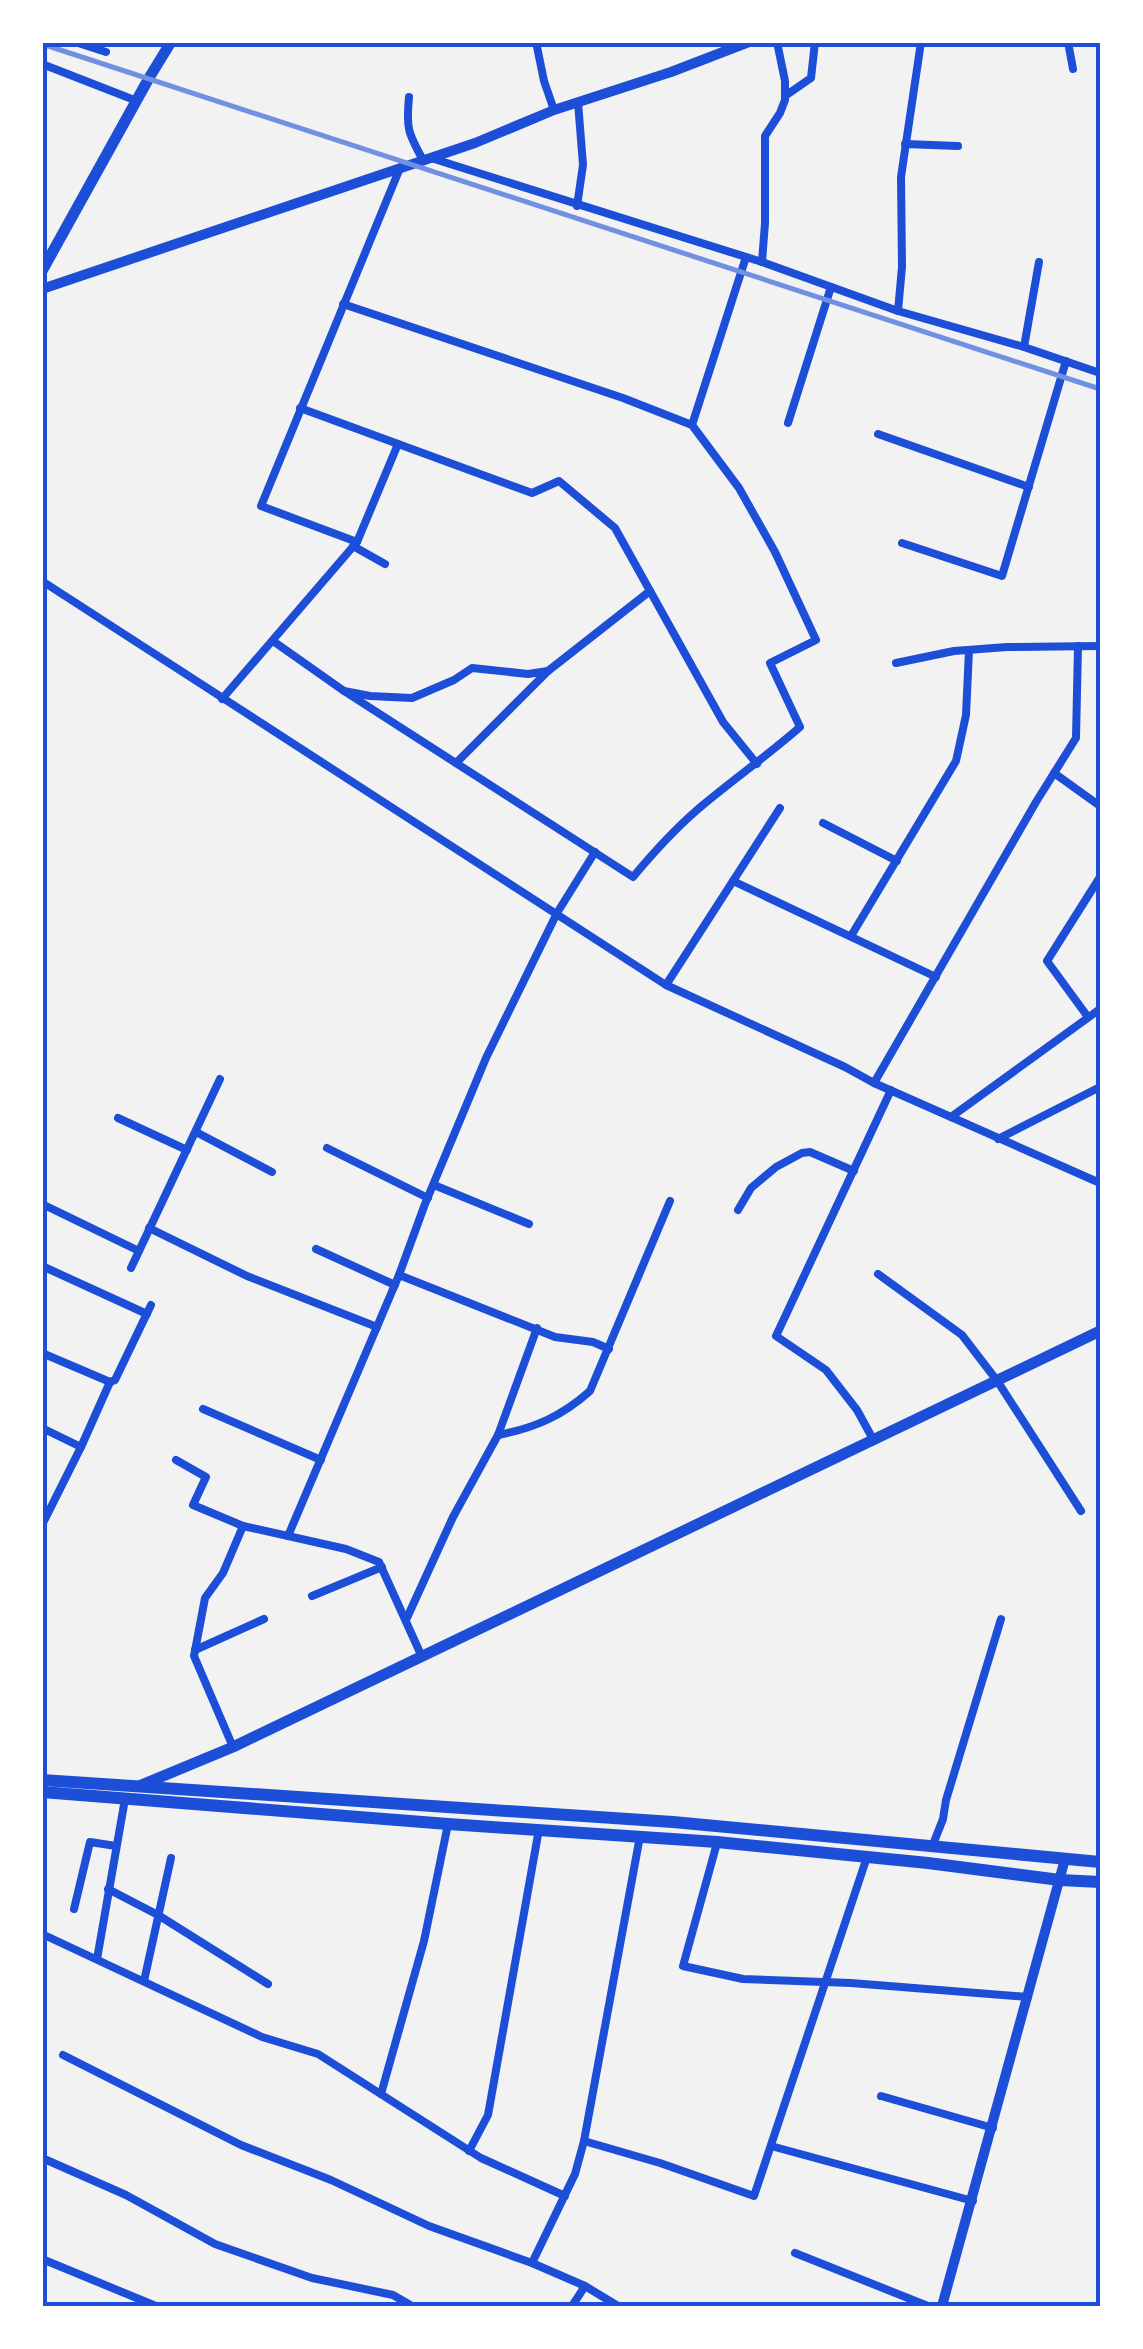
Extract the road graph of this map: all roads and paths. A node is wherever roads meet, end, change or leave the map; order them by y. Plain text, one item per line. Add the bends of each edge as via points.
1 (75, 42) edge
2 (171, 42) edge
3 (536, 42) edge
4 (749, 42) edge
5 (777, 42) edge
6 (814, 42) edge
7 (921, 42) edge
8 (1068, 42) edge
9 (106, 52) dead end
10 (42, 64) edge
11 (1073, 69) dead end
12 (784, 96) junction
13 (409, 97) dead end
14 (136, 100) junction
15 (578, 102) junction
16 (554, 110) junction
17 (905, 144) junction
18 (958, 146) dead end
19 (427, 159) junction
20 (400, 168) junction
21 (577, 206) junction
22 (746, 257) junction
23 (762, 262) junction
24 (1038, 262) dead end
25 (42, 270) edge
26 (831, 286) junction
27 (42, 290) edge
28 (343, 304) junction
29 (898, 310) junction
30 (1024, 347) junction
31 (1066, 361) junction
32 (1100, 373) edge
33 (300, 408) junction
34 (788, 423) dead end
35 (692, 424) junction
36 (878, 434) dead end
37 (398, 444) junction
38 (1028, 487) junction
39 (902, 543) dead end
40 (355, 544) junction
41 (384, 564) dead end
42 (42, 581) edge
43 (650, 591) junction
44 (273, 641) junction
45 (1078, 646) junction
46 (1100, 646) edge
47 (969, 650) junction
48 (896, 663) dead end
49 (548, 671) junction
50 (344, 691) junction
51 (222, 699) junction
52 (456, 762) junction
53 (757, 764) junction
54 (1054, 774) junction
55 (1100, 806) edge
56 (780, 808) dead end
57 (824, 823) dead end
58 (594, 852) junction
59 (897, 860) junction
60 (1100, 877) edge
61 (732, 881) junction
62 (557, 913) junction
63 (852, 936) junction
64 (936, 977) junction
65 (666, 985) junction
66 (1100, 1009) edge
67 (1088, 1017) junction
68 (220, 1079) dead end
69 (874, 1083) junction
70 (1100, 1087) edge
71 (891, 1090) junction
72 (951, 1117) junction
73 (118, 1118) dead end
74 (196, 1132) junction
75 (998, 1139) junction
76 (328, 1148) dead end
77 (187, 1150) junction
78 (854, 1171) junction
79 (272, 1172) dead end
80 (1100, 1183) edge
81 (434, 1186) junction
82 (428, 1198) junction
83 (670, 1201) dead end
84 (42, 1204) edge
85 (738, 1210) dead end
86 (529, 1224) dead end
87 (149, 1228) junction
88 (316, 1249) dead end
89 (139, 1251) junction
90 (42, 1266) edge
91 (132, 1268) dead end
92 (878, 1274) dead end
93 (400, 1275) junction
94 (395, 1285) junction
95 (377, 1327) junction
96 (537, 1328) junction
97 (1100, 1332) edge
98 (609, 1348) junction
99 (42, 1353) edge
100 (110, 1382) junction
101 (998, 1382) junction
102 (203, 1409) dead end
103 (42, 1428) edge
104 (498, 1435) junction
105 (874, 1441) junction
106 (81, 1448) junction
107 (176, 1460) dead end
108 (321, 1460) junction
109 (1080, 1511) dead end
110 (44, 1521) edge
111 (242, 1526) junction
112 (288, 1536) junction
113 (382, 1567) junction
114 (312, 1596) dead end
115 (264, 1619) dead end
116 (1001, 1619) dead end
117 (406, 1621) junction
118 (195, 1650) junction
119 (422, 1658) junction
120 (232, 1747) junction
121 (42, 1780) edge
122 (138, 1786) junction
123 (42, 1792) edge
124 (118, 1798) junction
125 (348, 1808) junction
126 (448, 1824) junction
127 (539, 1829) junction
128 (640, 1836) junction
129 (718, 1842) junction
130 (116, 1846) junction
131 (932, 1846) junction
132 (171, 1858) dead end
133 (867, 1858) junction
134 (1065, 1859) junction
135 (1100, 1862) edge
136 (1060, 1880) junction
137 (1100, 1882) edge
138 (108, 1890) junction
139 (74, 1908) dead end
140 (158, 1915) junction
141 (42, 1934) edge
142 (97, 1959) junction
143 (144, 1981) junction
144 (825, 1982) junction
145 (268, 1984) dead end
146 (1028, 1996) junction
147 (63, 2055) dead end
148 (381, 2094) junction
149 (881, 2096) dead end
150 (993, 2128) junction
151 (584, 2142) junction
152 (771, 2146) junction
153 (470, 2151) junction
154 (42, 2158) edge
155 (565, 2196) junction
156 (973, 2201) junction
157 (796, 2253) dead end
158 (42, 2259) edge
159 (532, 2262) junction
160 (584, 2286) junction
161 (156, 2306) edge
162 (412, 2306) edge
163 (572, 2306) edge
164 (618, 2306) edge
165 (928, 2306) edge
166 (942, 2306) edge

1 - 9 street
2 - 14 main road
3 - 16 street
4 - 15 street
5 - 12 street
6 - 12 street via 811,78
7 - 17 street
8 - 11 street
10 - 14 street
12 - 23 street via 763,150
13 - 19 street via 408,135
14 - 25 main road
15 - 16 street
15 - 21 street via 583,165
16 - 19 street
17 - 18 street
17 - 29 street
19 - 20 street
19 - 21 street
20 - 27 street
20 - 28 street
21 - 22 street
22 - 23 street
22 - 35 street
23 - 26 street
24 - 30 street
26 - 29 street
26 - 34 street
28 - 33 street
28 - 35 street
29 - 30 street
30 - 31 street
31 - 32 street
31 - 38 street
33 - 37 street
33 - 40 street via 261,506
35 - 53 street via 739,488 816,640 770,663 800,727
36 - 38 street
37 - 40 street
37 - 43 street via 532,493 559,481 615,528
38 - 39 street via 1002,576
40 - 41 street
40 - 44 street
42 - 51 street
43 - 49 street
43 - 53 street via 723,722
44 - 50 street
44 - 51 street
45 - 46 street
45 - 47 street
45 - 54 street via 1076,738
47 - 48 street
47 - 59 street via 962,745
49 - 50 street via 472,668 412,698
49 - 52 street
50 - 52 street
51 - 62 street
52 - 58 street
53 - 58 street via 696,810 632,876
54 - 55 street
54 - 64 street
56 - 61 street
57 - 59 street
58 - 62 street
59 - 63 street
60 - 67 street via 1047,961
61 - 63 street
61 - 65 street
62 - 65 street
62 - 81 street via 486,1058
63 - 64 street
64 - 69 street
65 - 69 street
66 - 67 street
67 - 72 street
68 - 74 street
69 - 71 street
70 - 75 street
71 - 72 street
71 - 78 street
72 - 75 street
73 - 77 street
74 - 77 street
74 - 79 street
75 - 80 street
76 - 82 street
77 - 87 street
78 - 85 street via 802,1154 751,1188
78 - 105 street via 776,1336 826,1370
81 - 82 street
81 - 86 street
82 - 93 street
83 - 98 street
84 - 89 street
87 - 89 street
87 - 95 street
88 - 94 street
89 - 91 street
90 - 100 street via 149,1309
92 - 101 street via 962,1334
93 - 94 street
93 - 96 street
94 - 95 street
95 - 108 street
96 - 98 street
96 - 104 street
97 - 101 main road
98 - 104 street via 590,1390 574,1405 530,1428
99 - 100 street
100 - 106 street
101 - 105 main road
101 - 109 street
102 - 108 street
103 - 106 street
104 - 117 street
105 - 119 main road
106 - 110 street
107 - 111 street via 206,1477 193,1505
108 - 112 street
111 - 112 street
111 - 118 street via 205,1598
112 - 113 street
113 - 114 street
113 - 117 street
115 - 118 street
116 - 131 street
117 - 119 street
118 - 120 street
119 - 120 main road
120 - 122 main road
121 - 122 main road
122 - 124 main road
122 - 125 main road
123 - 124 main road
124 - 125 main road
124 - 130 street
125 - 126 main road
125 - 131 main road via 673,1822
126 - 127 main road
126 - 148 street
127 - 128 main road
127 - 153 street via 488,2114
128 - 129 main road
128 - 151 street
129 - 133 main road
129 - 144 street via 683,1966 743,1979
130 - 138 street
130 - 139 street via 90,1842
131 - 134 main road
132 - 140 street
133 - 136 main road
133 - 144 street
134 - 135 main road
134 - 136 street
136 - 137 main road
136 - 146 street
138 - 140 street
138 - 142 street
140 - 143 street
140 - 145 street
141 - 142 street
142 - 143 street
143 - 148 street via 262,2036 318,2054
144 - 146 street
144 - 152 street
146 - 150 street
147 - 159 street via 241,2146
148 - 153 street
149 - 150 street
150 - 156 street
151 - 152 street via 754,2196
151 - 155 street
152 - 156 street
153 - 155 street
154 - 162 street via 215,2244
155 - 159 street
156 - 166 street
157 - 165 street
158 - 161 street
159 - 160 street
160 - 163 street
160 - 164 street

